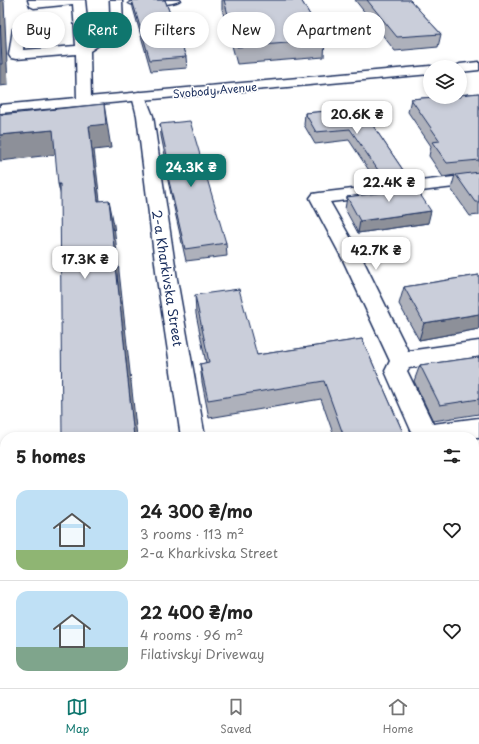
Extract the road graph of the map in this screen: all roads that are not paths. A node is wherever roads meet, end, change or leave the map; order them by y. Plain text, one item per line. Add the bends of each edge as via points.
1 (34, 0) edge
2 (79, 0) edge
3 (174, 0) edge
4 (117, 2) edge
5 (17, 48) edge
6 (83, 49) junction
7 (479, 66) edge
8 (467, 67) edge
9 (423, 71) edge
10 (139, 96) junction
11 (84, 101) junction
12 (0, 109) edge
13 (479, 179) edge
14 (479, 349) edge
15 (401, 362) junction
16 (479, 428) edge
17 (192, 432) edge
18 (424, 432) edge
19 (452, 432) edge

1 - 2 street via 34,4
2 - 6 street
3 - 4 street
4 - 6 street via 117,29
5 - 6 street via 16,55
6 - 11 street
7 - 8 street
9 - 10 street, Svobody Avenue
10 - 11 street, Svobody Avenue
10 - 17 street, 2-a Kharkivska Street via 145,116 167,280
11 - 12 street, Svobody Avenue
13 - 15 street via 319,198 353,260
14 - 15 street
15 - 18 street via 396,371
16 - 19 street

